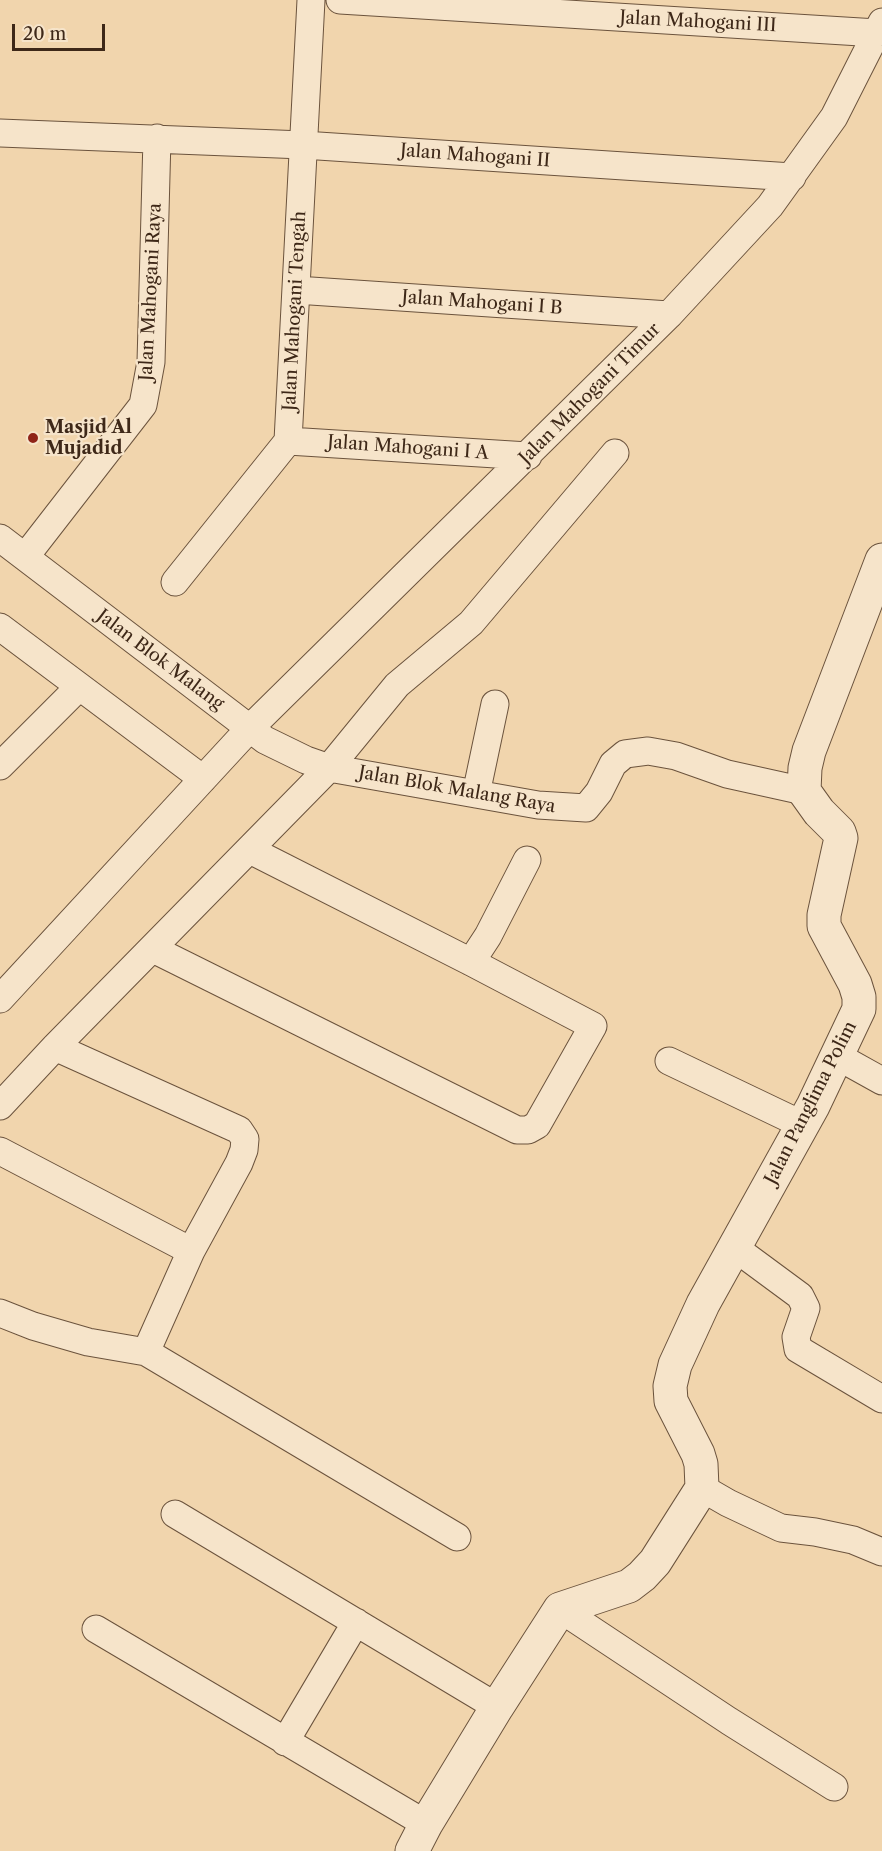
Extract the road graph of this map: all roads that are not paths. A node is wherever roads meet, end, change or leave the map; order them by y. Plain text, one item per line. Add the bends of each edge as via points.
1 (310, 0) edge
2 (340, 0) edge
3 (879, 27) edge
4 (2, 134) edge
5 (157, 138) junction
6 (303, 145) junction
7 (792, 177) junction
8 (296, 290) junction
9 (669, 315) junction
10 (288, 441) junction
11 (615, 453) dead end
12 (528, 456) junction
13 (0, 538) edge
14 (25, 557) junction
15 (882, 560) edge
16 (175, 582) dead end
17 (0, 627) edge
18 (79, 687) junction
19 (495, 704) dead end
20 (257, 734) junction
21 (317, 764) junction
22 (0, 766) edge
23 (203, 779) junction
24 (804, 791) junction
25 (476, 794) junction
26 (250, 850) junction
27 (527, 860) dead end
28 (153, 949) junction
29 (471, 962) junction
30 (0, 999) edge
31 (54, 1047) junction
32 (837, 1056) junction
33 (669, 1061) dead end
34 (882, 1081) edge
35 (0, 1106) edge
36 (803, 1125) junction
37 (0, 1150) edge
38 (735, 1248) junction
39 (191, 1251) junction
40 (0, 1313) edge
41 (146, 1352) junction
42 (882, 1399) edge
43 (702, 1488) junction
44 (175, 1514) dead end
45 (457, 1537) dead end
46 (881, 1550) edge
47 (574, 1604) junction
48 (356, 1622) junction
49 (96, 1629) dead end
50 (497, 1707) junction
51 (285, 1742) junction
52 (834, 1787) dead end
53 (419, 1838) edge

1 - 6 street, Jalan Mahogani Tengah
2 - 3 street, Jalan Mahogani III
3 - 7 street, Jalan Mahogani Timur via 834,117
4 - 5 street
5 - 6 street, Jalan Mahogani II
5 - 14 street, Jalan Mahogani Raya via 151,362 143,405
6 - 7 street, Jalan Mahogani II
6 - 8 street, Jalan Mahogani Tengah
7 - 9 street, Jalan Mahogani Timur
8 - 9 street, Jalan Mahogani I B
8 - 10 street, Jalan Mahogani Tengah
9 - 12 street, Jalan Mahogani Timur
10 - 12 street, Jalan Mahogani I A
10 - 16 street
11 - 21 street via 471,622 397,685
12 - 20 street, Jalan Mahogani Timur
13 - 14 street, Jalan Blok Malang
14 - 20 street, Jalan Blok Malang
15 - 24 street via 809,751
17 - 18 street
18 - 22 street
18 - 23 street
19 - 25 street
20 - 21 street, Jalan Blok Malang
20 - 23 street, Jalan Mahogani Timur
21 - 25 street, Jalan Blok Malang Raya
21 - 26 street
23 - 30 street, Jalan Mahogani Timur
24 - 25 street, Jalan Blok Malang Raya via 648,751 625,754 613,764 586,808 538,805
24 - 32 street, Jalan Panglima Polim via 841,838 824,926 855,984 859,1009
26 - 28 street
26 - 29 street
27 - 29 street
28 - 29 street via 517,1130 528,1130 537,1125 593,1026
28 - 31 street
31 - 35 street
31 - 39 street via 239,1130 244,1149
32 - 34 street
32 - 36 street, Jalan Panglima Polim
33 - 36 street
36 - 38 street, Jalan Panglima Polim
37 - 39 street
38 - 42 street via 800,1296 806,1308 796,1337 798,1349
38 - 43 street, Jalan Panglima Polim via 703,1304 675,1365 670,1386 671,1401 701,1464
39 - 41 street
40 - 41 street via 77,1338
41 - 45 street
43 - 46 street via 781,1528 853,1540
43 - 47 street via 656,1562 642,1576 629,1586
44 - 48 street
47 - 50 street
47 - 52 street via 729,1721
48 - 50 street
48 - 51 street
49 - 51 street
50 - 53 street
51 - 53 street

